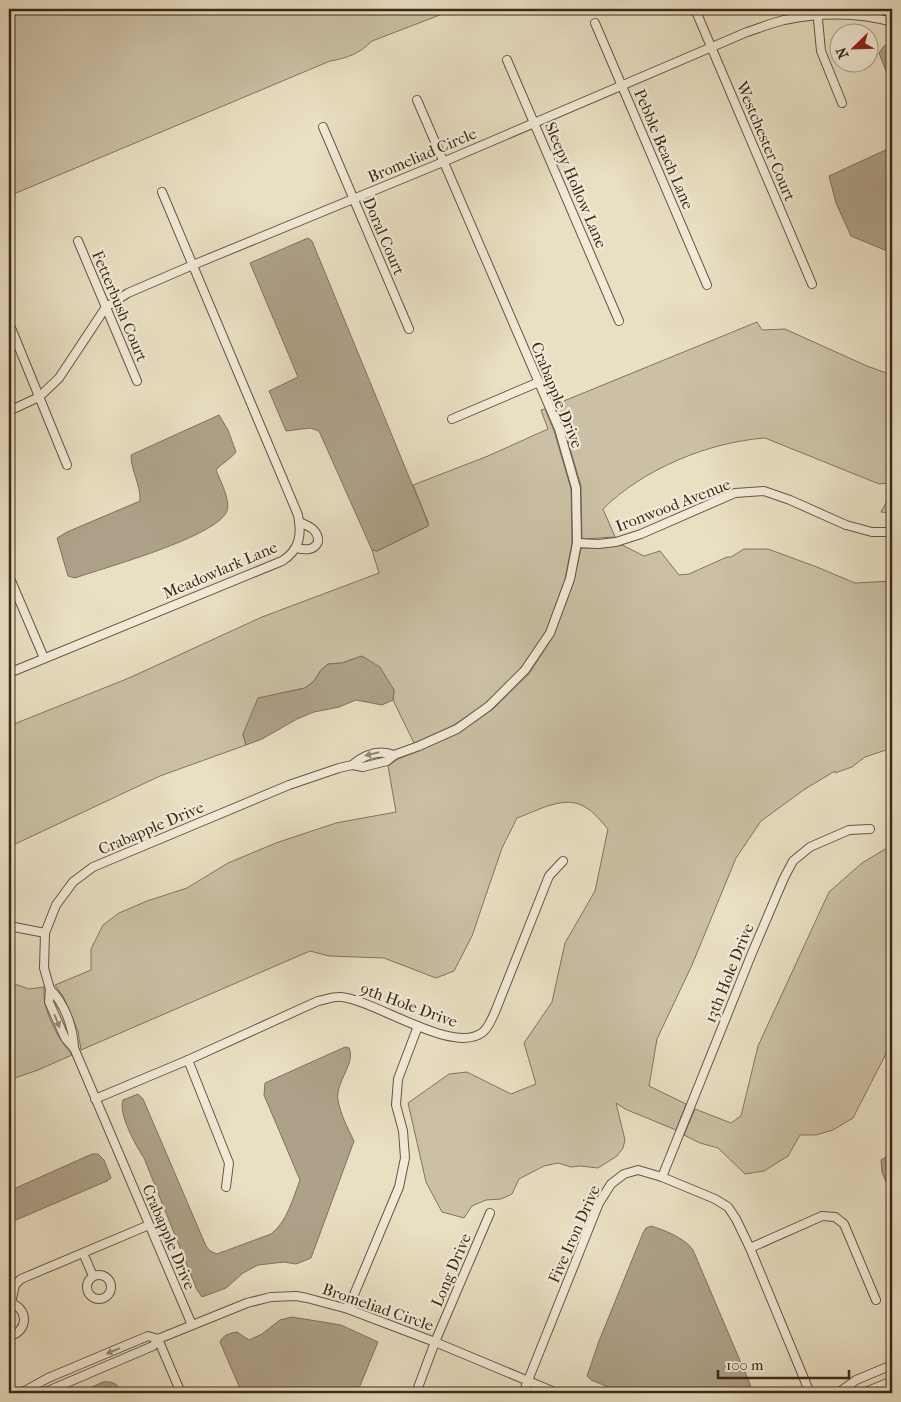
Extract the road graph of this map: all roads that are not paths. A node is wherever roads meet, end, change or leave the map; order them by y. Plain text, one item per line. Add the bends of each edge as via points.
1 (695, 9) edge
2 (818, 12) edge
3 (892, 22) edge
4 (595, 23) dead end
5 (712, 48) junction
6 (507, 60) dead end
7 (622, 86) junction
8 (417, 100) dead end
9 (842, 103) dead end
10 (534, 122) junction
11 (323, 127) dead end
12 (443, 162) junction
13 (162, 192) dead end
14 (353, 199) junction
15 (78, 241) dead end
16 (192, 265) junction
17 (812, 284) dead end
18 (707, 285) dead end
19 (106, 307) junction
20 (619, 321) dead end
21 (9, 323) edge
22 (409, 328) dead end
23 (137, 381) dead end
24 (539, 382) junction
25 (39, 397) junction
26 (9, 411) edge
27 (452, 419) dead end
28 (67, 465) dead end
29 (299, 522) junction
30 (892, 532) edge
31 (577, 543) junction
32 (296, 548) junction
33 (9, 576) edge
34 (44, 658) junction
35 (9, 673) edge
36 (870, 828) dead end
37 (563, 861) dead end
38 (9, 926) edge
39 (45, 933) junction
40 (418, 1026) junction
41 (188, 1060) junction
42 (96, 1099) junction
43 (662, 1177) junction
44 (226, 1187) dead end
45 (490, 1213) dead end
46 (149, 1225) junction
47 (750, 1248) junction
48 (83, 1253) junction
49 (93, 1276) dead end
50 (876, 1300) dead end
51 (10, 1303) edge
52 (348, 1309) junction
53 (192, 1325) junction
54 (9, 1336) edge
55 (158, 1339) junction
56 (436, 1342) junction
57 (892, 1365) edge
58 (527, 1381) junction
59 (892, 1381) edge
60 (840, 1392) edge
61 (21, 1393) edge
62 (43, 1393) edge
63 (181, 1393) edge
64 (416, 1393) edge
65 (523, 1393) edge
66 (557, 1393) edge
67 (810, 1393) edge
68 (863, 1393) edge

1 - 5 street, Westchester Court
2 - 3 street, Bromeliad Circle via 876,17
2 - 5 street, Bromeliad Circle via 782,20
2 - 9 street via 822,51
4 - 7 street, Pebble Beach Lane
5 - 7 street, Bromeliad Circle
5 - 17 street, Westchester Court
6 - 10 street, Sleepy Hollow Lane
7 - 10 street, Bromeliad Circle
7 - 18 street, Pebble Beach Lane
8 - 12 street, Crabapple Drive
10 - 12 street, Bromeliad Circle
10 - 20 street, Sleepy Hollow Lane
11 - 14 street, Doral Court
12 - 14 street, Bromeliad Circle
12 - 24 street, Crabapple Drive
13 - 16 street, Meadowlark Lane
14 - 16 street, Bromeliad Circle
14 - 22 street, Doral Court
15 - 19 street, Fetterbush Court
16 - 19 street, Bromeliad Circle via 128,293
16 - 29 street, Meadowlark Lane
19 - 23 street, Fetterbush Court
19 - 25 street, Bromeliad Circle via 59,378
21 - 25 street
24 - 27 street
24 - 31 street, Crabapple Drive via 559,429 576,488
25 - 26 street, Bromeliad Circle
25 - 28 street
29 - 32 street, Meadowlark Lane via 300,536
29 - 32 street via 316,531 318,542 309,550
30 - 31 street, Ironwood Avenue via 872,532 846,525 764,491 735,493 616,542
31 - 39 street, Crabapple Drive via 570,580 550,633 525,670 489,706 457,729 394,755 387,761 339,768 289,785 93,867 73,882 56,905
32 - 34 street, Meadowlark Lane via 275,564
33 - 34 street
34 - 35 street, Meadowlark Lane
36 - 43 street, 13th Hole Drive via 849,830 810,848 793,861 752,953
37 - 40 street, 9th Hole Drive via 548,876 495,1012 484,1031 472,1038 456,1038
38 - 39 street
39 - 42 street, Crabapple Drive via 44,968 50,989 59,998 73,1033 74,1048
40 - 41 street, 9th Hole Drive via 357,1000 339,996 318,1001
40 - 52 street via 398,1079 396,1105 403,1131 405,1158 399,1187
41 - 42 street, 9th Hole Drive
41 - 44 street via 229,1163
42 - 46 street, Crabapple Drive
43 - 47 street, Five Iron Drive via 728,1207
43 - 58 street, Five Iron Drive via 638,1170 624,1174 611,1184 599,1203
45 - 56 street, Long Drive
46 - 48 street
46 - 53 street, Crabapple Drive
47 - 50 street via 822,1216 835,1217 844,1224
47 - 67 street, Five Iron Drive
48 - 49 street
48 - 51 street via 21,1279 15,1285
51 - 54 street via 21,1309 25,1319 21,1330
52 - 53 street, Bromeliad Circle via 307,1298 271,1297
52 - 56 street, Bromeliad Circle
53 - 55 street, Bromeliad Circle
55 -> 61 street, Bromeliad Circle via 148,1336 48,1378
55 - 62 street, Bromeliad Circle via 153,1346
55 - 63 street
56 - 58 street, Bromeliad Circle
56 - 64 street, Long Drive
57 - 60 street via 856,1380
58 - 65 street, Five Iron Drive
58 - 66 street, Bromeliad Circle
59 - 68 street
60 - 68 street

